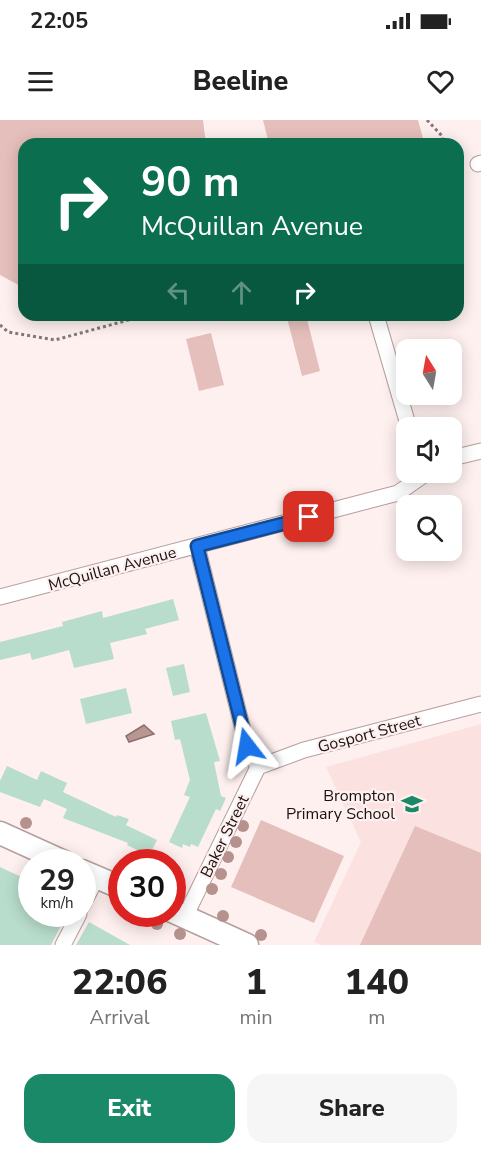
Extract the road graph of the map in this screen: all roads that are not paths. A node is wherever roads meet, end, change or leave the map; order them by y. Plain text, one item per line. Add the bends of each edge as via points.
1 (378, 321) edge
2 (406, 417) edge
3 (481, 451) edge
4 (462, 456) edge
5 (412, 483) edge
6 (197, 546) junction
7 (0, 597) edge
8 (481, 704) edge
9 (258, 766) junction
10 (0, 833) edge
11 (35, 849) edge
12 (186, 899) edge
13 (186, 918) edge
14 (72, 927) edge
15 (63, 945) edge
16 (248, 945) edge

1 - 2 street
3 - 4 street
5 - 6 street, McQuillan Avenue via 398,493
6 - 7 street, McQuillan Avenue
6 - 9 street via 247,746
8 - 9 street, Gosport Street via 304,750
9 - 12 street, Baker Street
10 - 11 main road
13 - 16 main road
14 - 15 street

